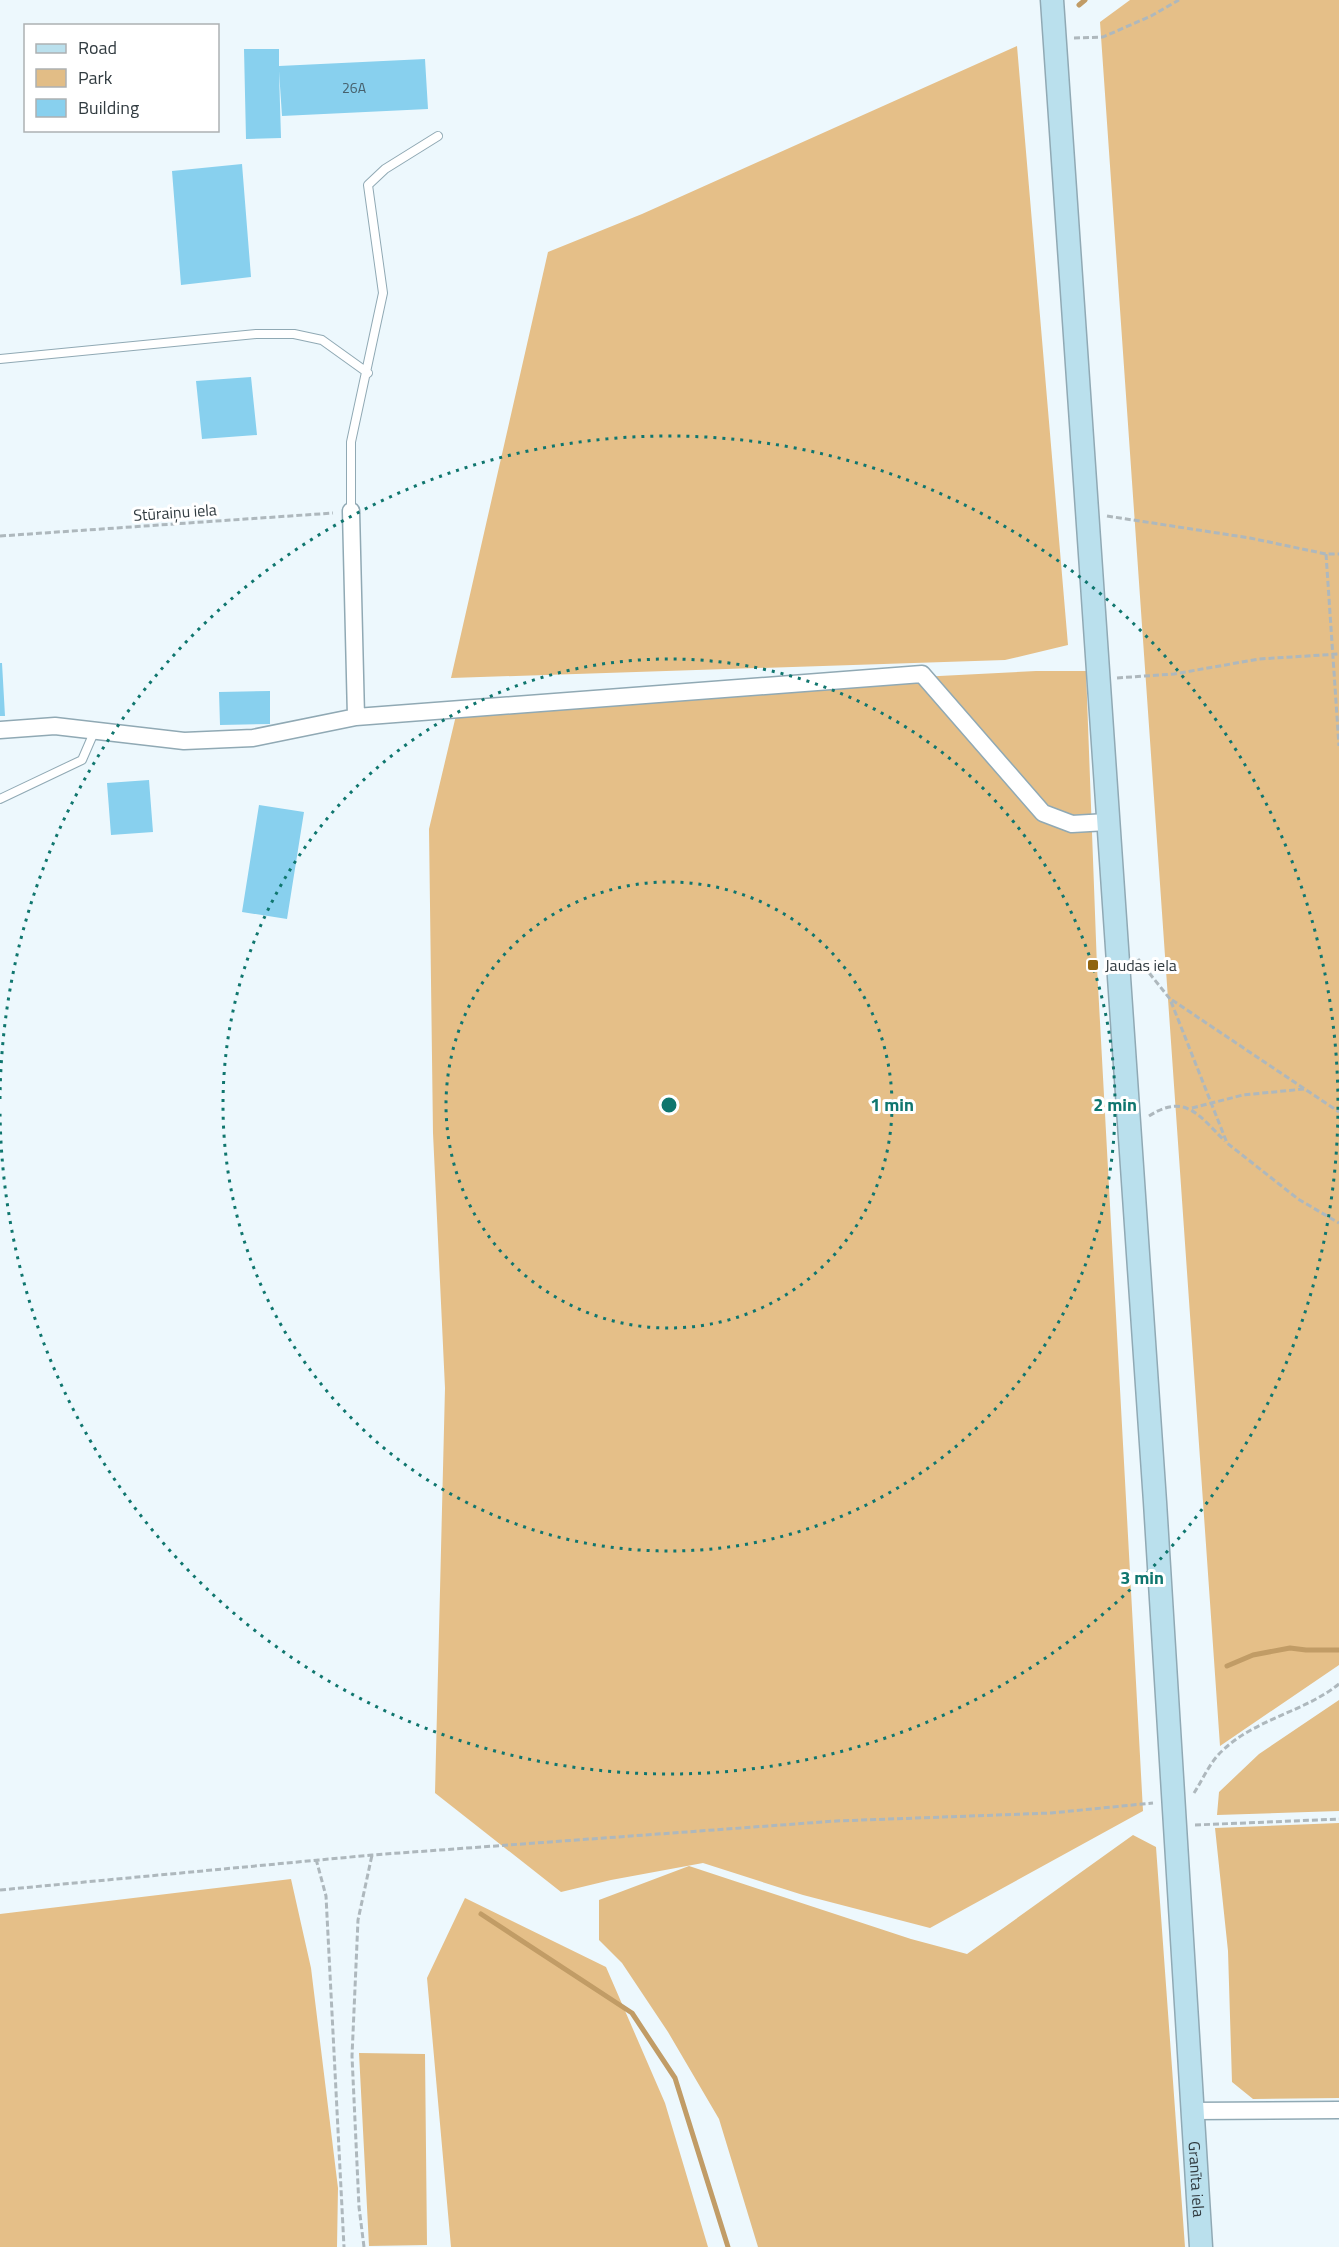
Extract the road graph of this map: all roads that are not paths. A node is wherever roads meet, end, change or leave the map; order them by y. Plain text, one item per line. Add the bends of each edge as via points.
1 (1052, 0) edge
2 (438, 136) dead end
3 (0, 358) edge
4 (368, 373) junction
5 (351, 511) joint
6 (356, 717) junction
7 (0, 730) edge
8 (95, 730) junction
9 (0, 799) edge
10 (1107, 822) junction
11 (1339, 2110) edge
12 (1192, 2111) junction
13 (1201, 2247) edge

1 - 10 main road, Granīta iela
2 - 4 lane via 385,168 368,185 383,293
3 - 4 lane via 256,334 294,334 322,340
4 - 5 lane via 351,442
5 - 6 street
6 - 8 street via 254,738 184,741
6 - 10 street via 922,674 1043,813 1072,824
7 - 8 street via 55,726
8 - 9 lane via 82,760
10 - 12 main road, Granīta iela
11 - 12 street
12 - 13 main road, Granīta iela

